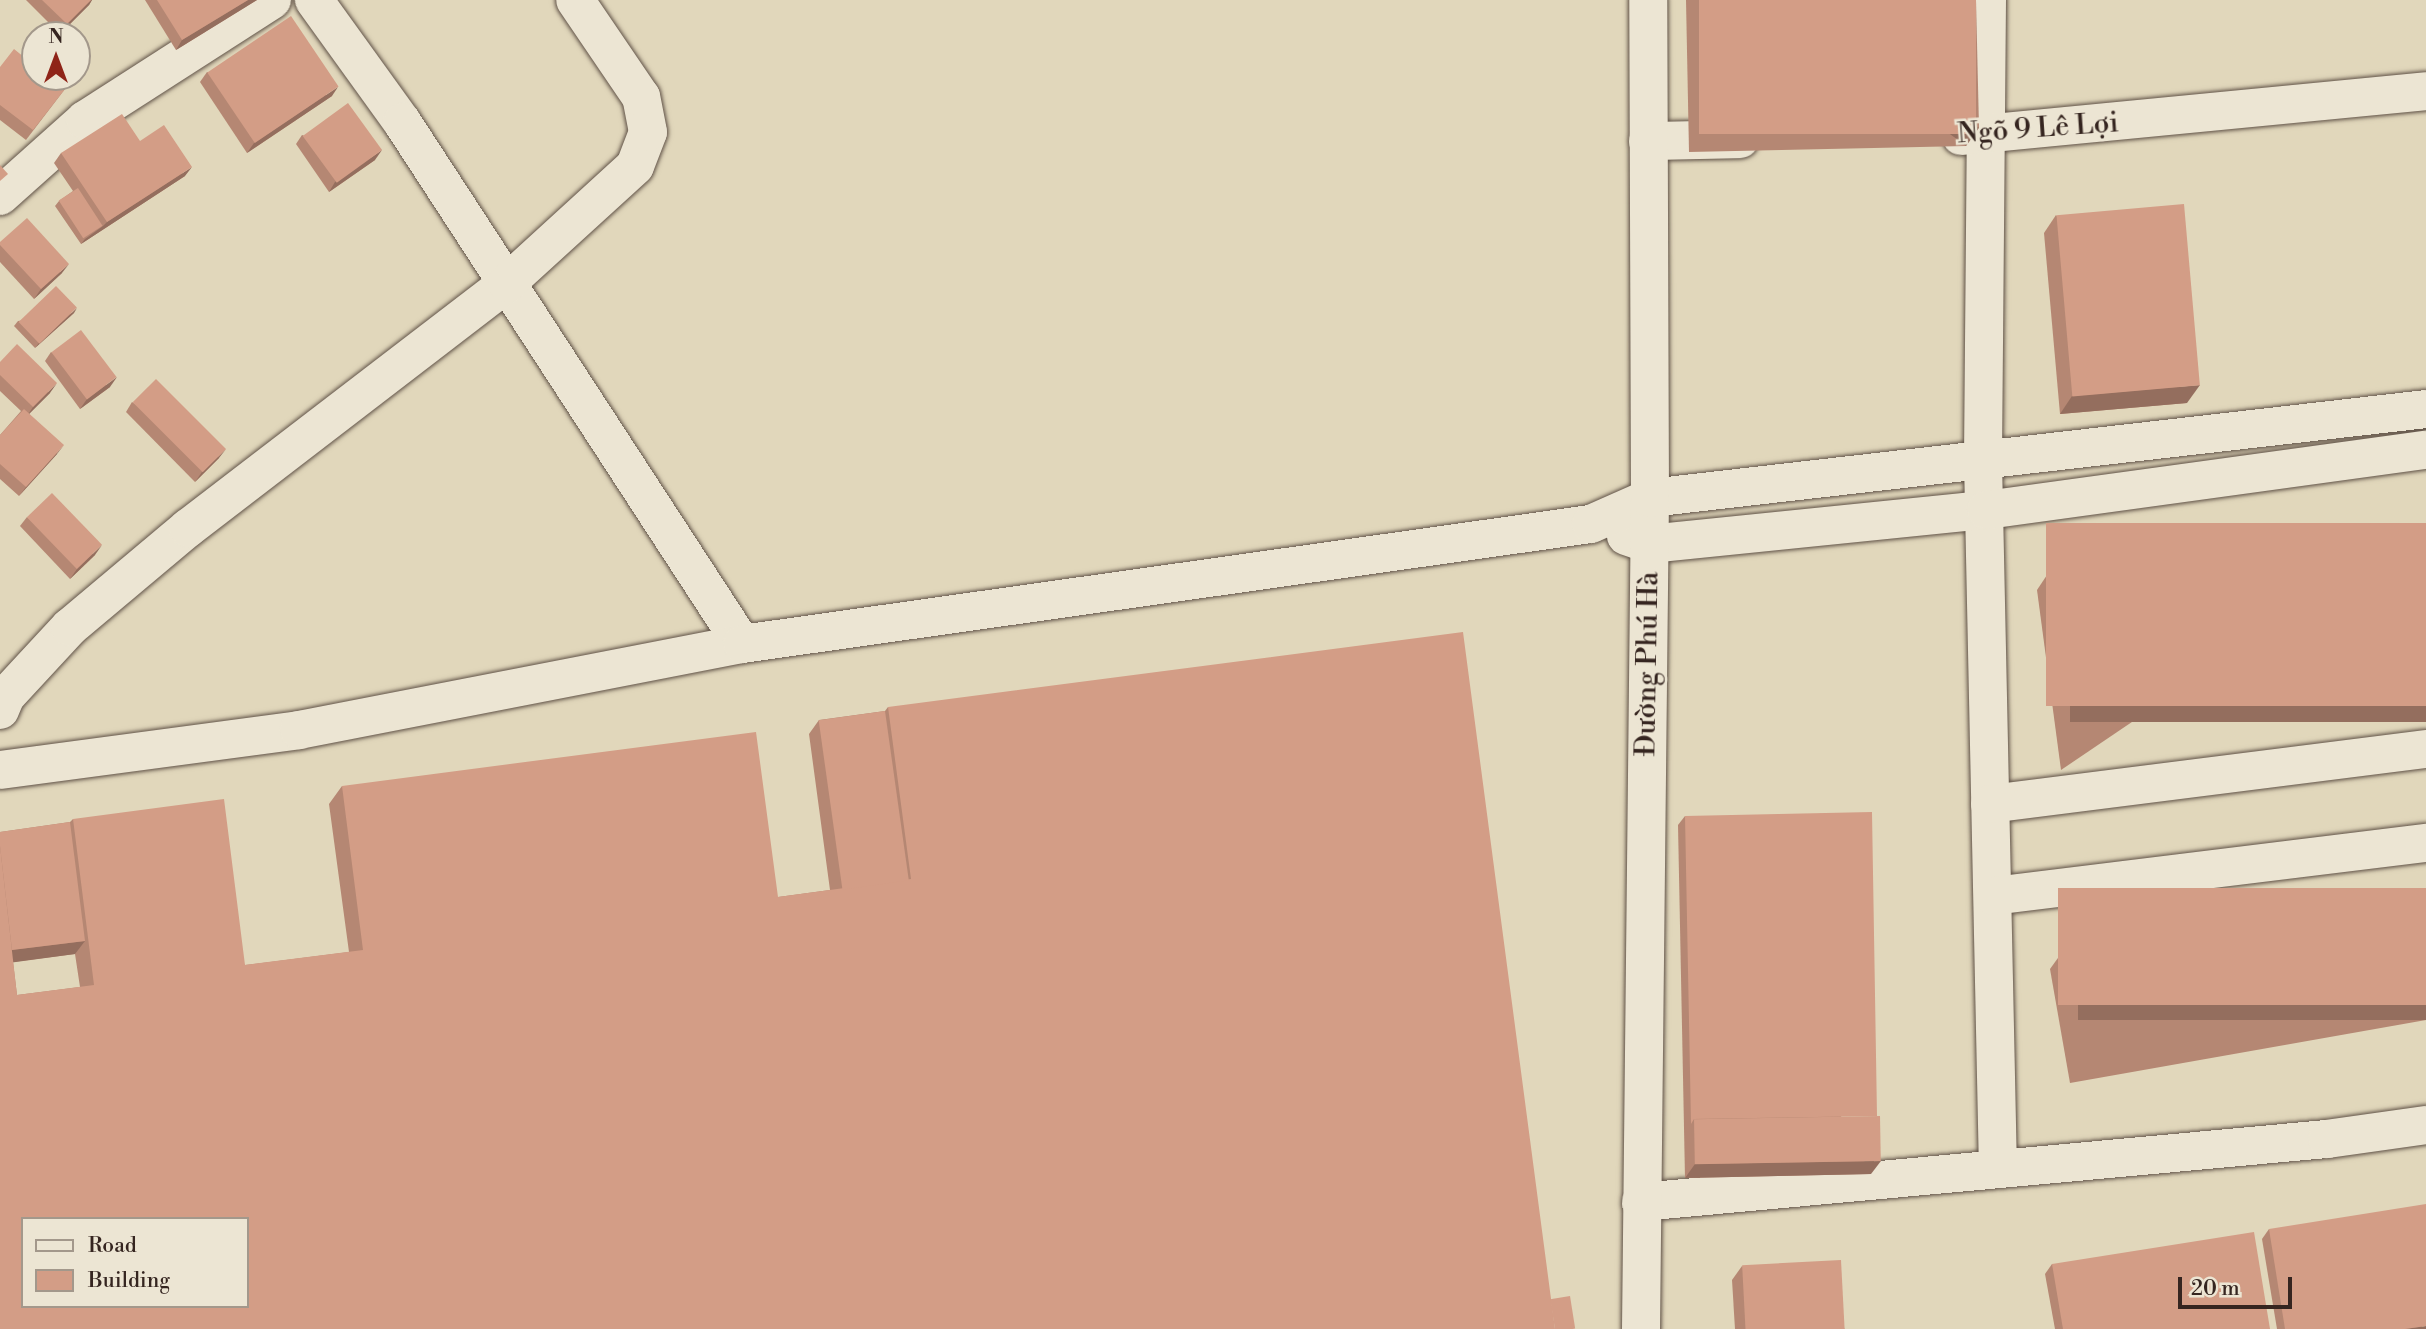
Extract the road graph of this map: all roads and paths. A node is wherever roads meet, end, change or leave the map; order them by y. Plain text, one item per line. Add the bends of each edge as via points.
1 (272, 0) edge
2 (314, 0) edge
3 (575, 0) edge
4 (1648, 0) edge
5 (1987, 0) edge
6 (2426, 91) edge
7 (1932, 136) edge
8 (1986, 136) junction
9 (1769, 139) edge
10 (1648, 141) junction
11 (0, 196) edge
12 (507, 283) junction
13 (2426, 409) edge
14 (2426, 450) edge
15 (1983, 461) junction
16 (1650, 498) junction
17 (1986, 510) junction
18 (1591, 524) junction
19 (1649, 544) junction
20 (742, 644) junction
21 (0, 710) edge
22 (0, 720) edge
23 (2426, 749) edge
24 (8, 769) edge
25 (1990, 804) junction
26 (2426, 843) edge
27 (1993, 896) junction
28 (2426, 1125) edge
29 (1998, 1169) junction
30 (1641, 1202) junction
31 (1641, 1329) edge

1 - 11 street via 85,120
2 - 12 street via 402,122
3 - 12 street via 641,97 648,132 635,166
4 - 10 street, Đường Phú Hà
5 - 8 street
6 - 8 street, Ngõ 9 Lê Lợi
7 - 8 street, Ngõ 9 Lê Lợi
8 - 15 street
9 - 10 street
10 - 16 street, Đường Phú Hà
12 - 20 street
12 - 21 street via 158,552 70,627 6,696
13 - 15 street
14 - 17 street
15 - 16 street
15 - 17 street
16 - 18 street
16 - 19 street, Đường Phú Hà
17 - 19 street
17 - 25 street
18 - 19 street
18 - 20 street
19 - 30 street, Đường Phú Hà
20 - 24 street via 299,730
22 - 24 street
23 - 25 street
25 - 27 street
26 - 27 street
27 - 29 street
28 - 29 street via 2327,1139
29 - 30 street
30 - 31 street, Đường Phú Hà

